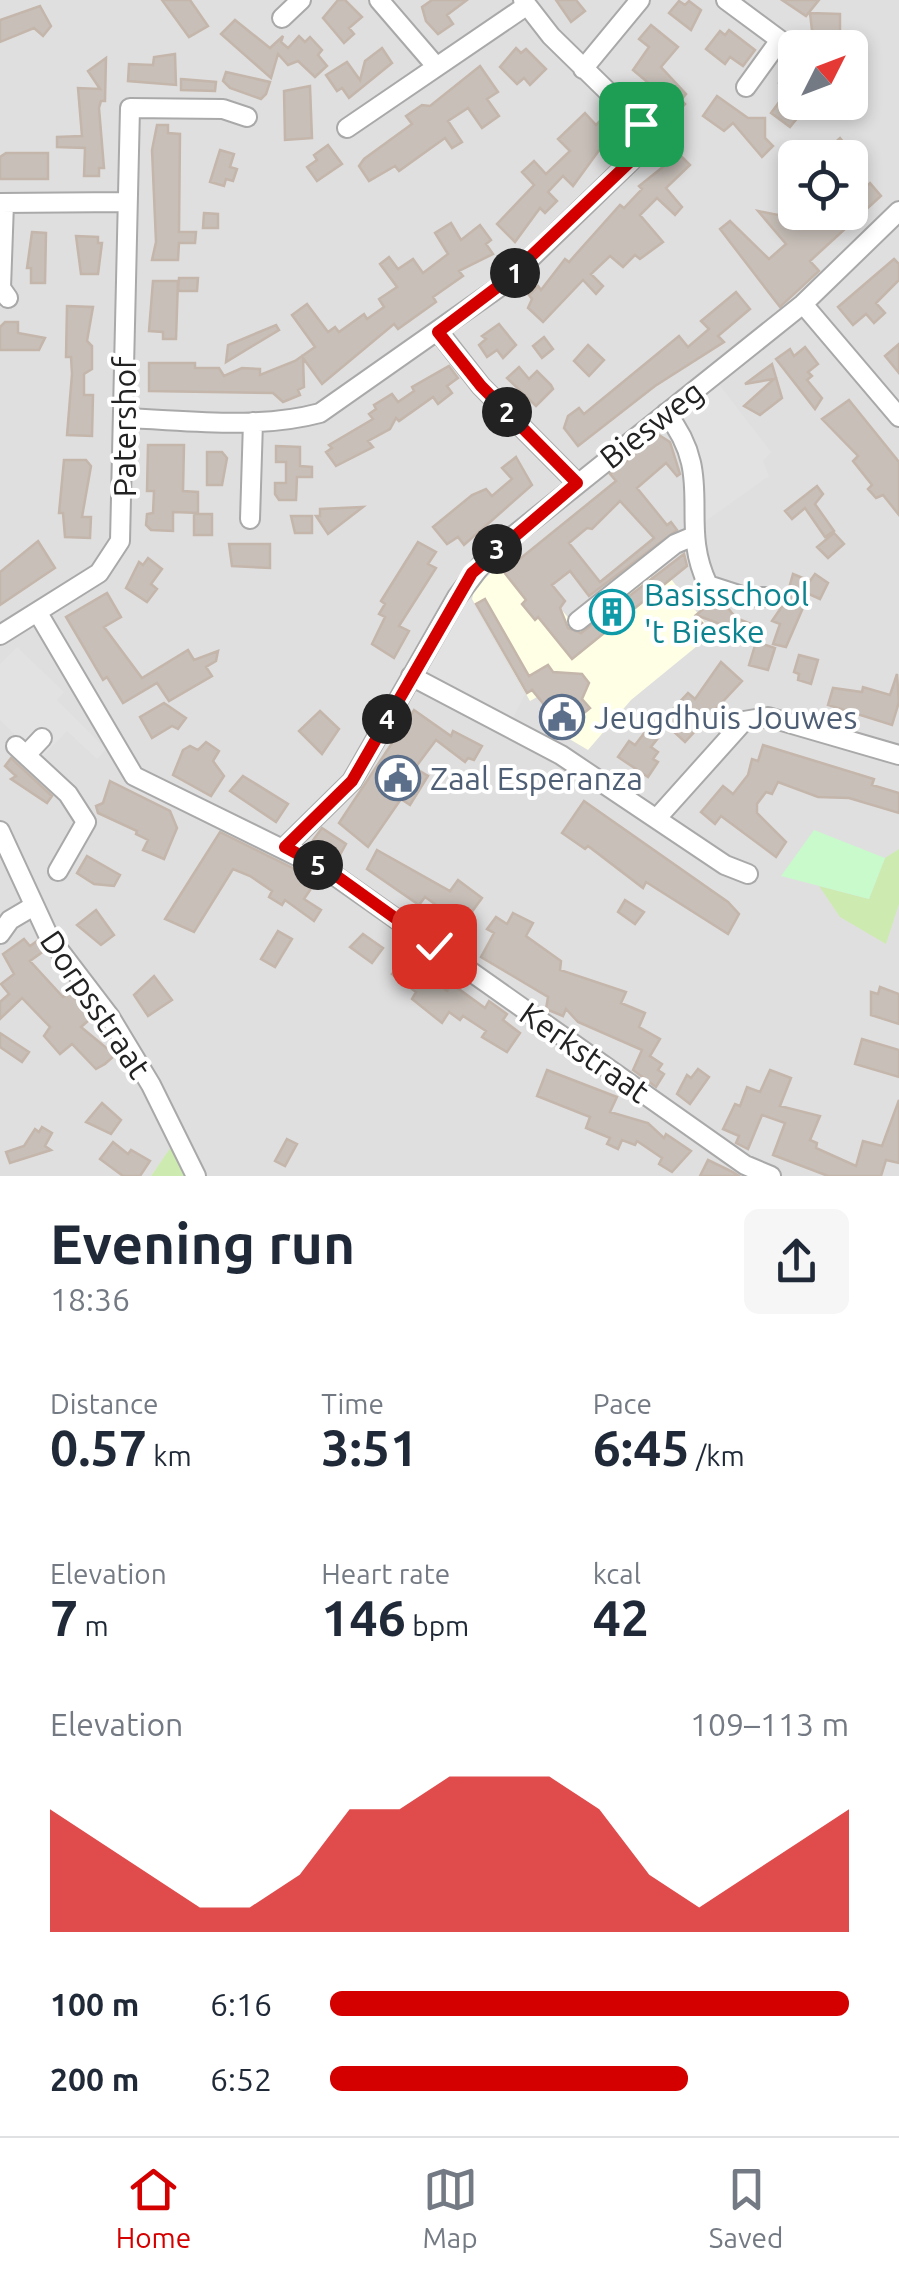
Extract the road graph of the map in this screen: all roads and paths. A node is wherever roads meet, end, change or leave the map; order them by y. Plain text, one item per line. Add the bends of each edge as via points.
1 (302, 0) edge
2 (379, 0) edge
3 (640, 0) edge
4 (726, 0) edge
5 (524, 3) edge
6 (282, 18) dead end
7 (435, 64) junction
8 (583, 69) junction
9 (746, 87) dead end
10 (247, 117) dead end
11 (347, 128) dead end
12 (126, 202) junction
13 (2, 203) edge
14 (899, 210) edge
15 (8, 298) dead end
16 (803, 304) junction
17 (438, 332) junction
18 (666, 413) junction
19 (124, 418) junction
20 (899, 418) edge
21 (253, 422) junction
22 (577, 483) junction
23 (250, 519) dead end
24 (694, 536) junction
25 (774, 598) dead end
26 (38, 614) junction
27 (578, 620) dead end
28 (0, 635) edge
29 (411, 676) junction
30 (42, 738) dead end
31 (899, 755) edge
32 (657, 818) junction
33 (0, 831) edge
34 (285, 847) junction
35 (58, 871) dead end
36 (748, 874) dead end
37 (32, 907) junction
38 (0, 934) edge
39 (196, 1176) edge
40 (771, 1176) edge

1 - 6 street
2 - 7 street
3 - 8 street
4 - 9 street via 780,40
5 - 7 street
5 - 8 street
7 - 11 street
8 - 17 street via 641,124 645,142 541,250
10 - 12 street, Patershof via 223,110 130,108
12 - 13 street
12 - 19 street, Patershof
13 - 15 street via 1,288
14 - 16 street, Biesweg
16 - 18 street, Biesweg
16 - 20 street
17 - 21 street via 320,414
17 - 22 street
18 - 22 street, Biesweg
18 - 24 street via 695,467
19 - 21 street
19 - 26 street, Patershof via 120,542 99,573
21 - 23 street
22 - 29 street, Biesweg via 472,573
24 - 25 street via 695,558 708,585
24 - 27 street
26 - 28 street
26 - 34 street, Kerkstraat via 134,776
29 - 32 street via 561,755
29 - 34 street, Biesweg via 352,781
30 - 35 street via 21,751 68,794 86,822
31 - 32 street via 768,717 744,720
32 - 36 street via 725,866
33 - 37 street, Dorpsstraat
34 - 40 street, Kerkstraat via 331,872 746,1166
37 - 38 street
37 - 39 street, Dorpsstraat via 110,1017

